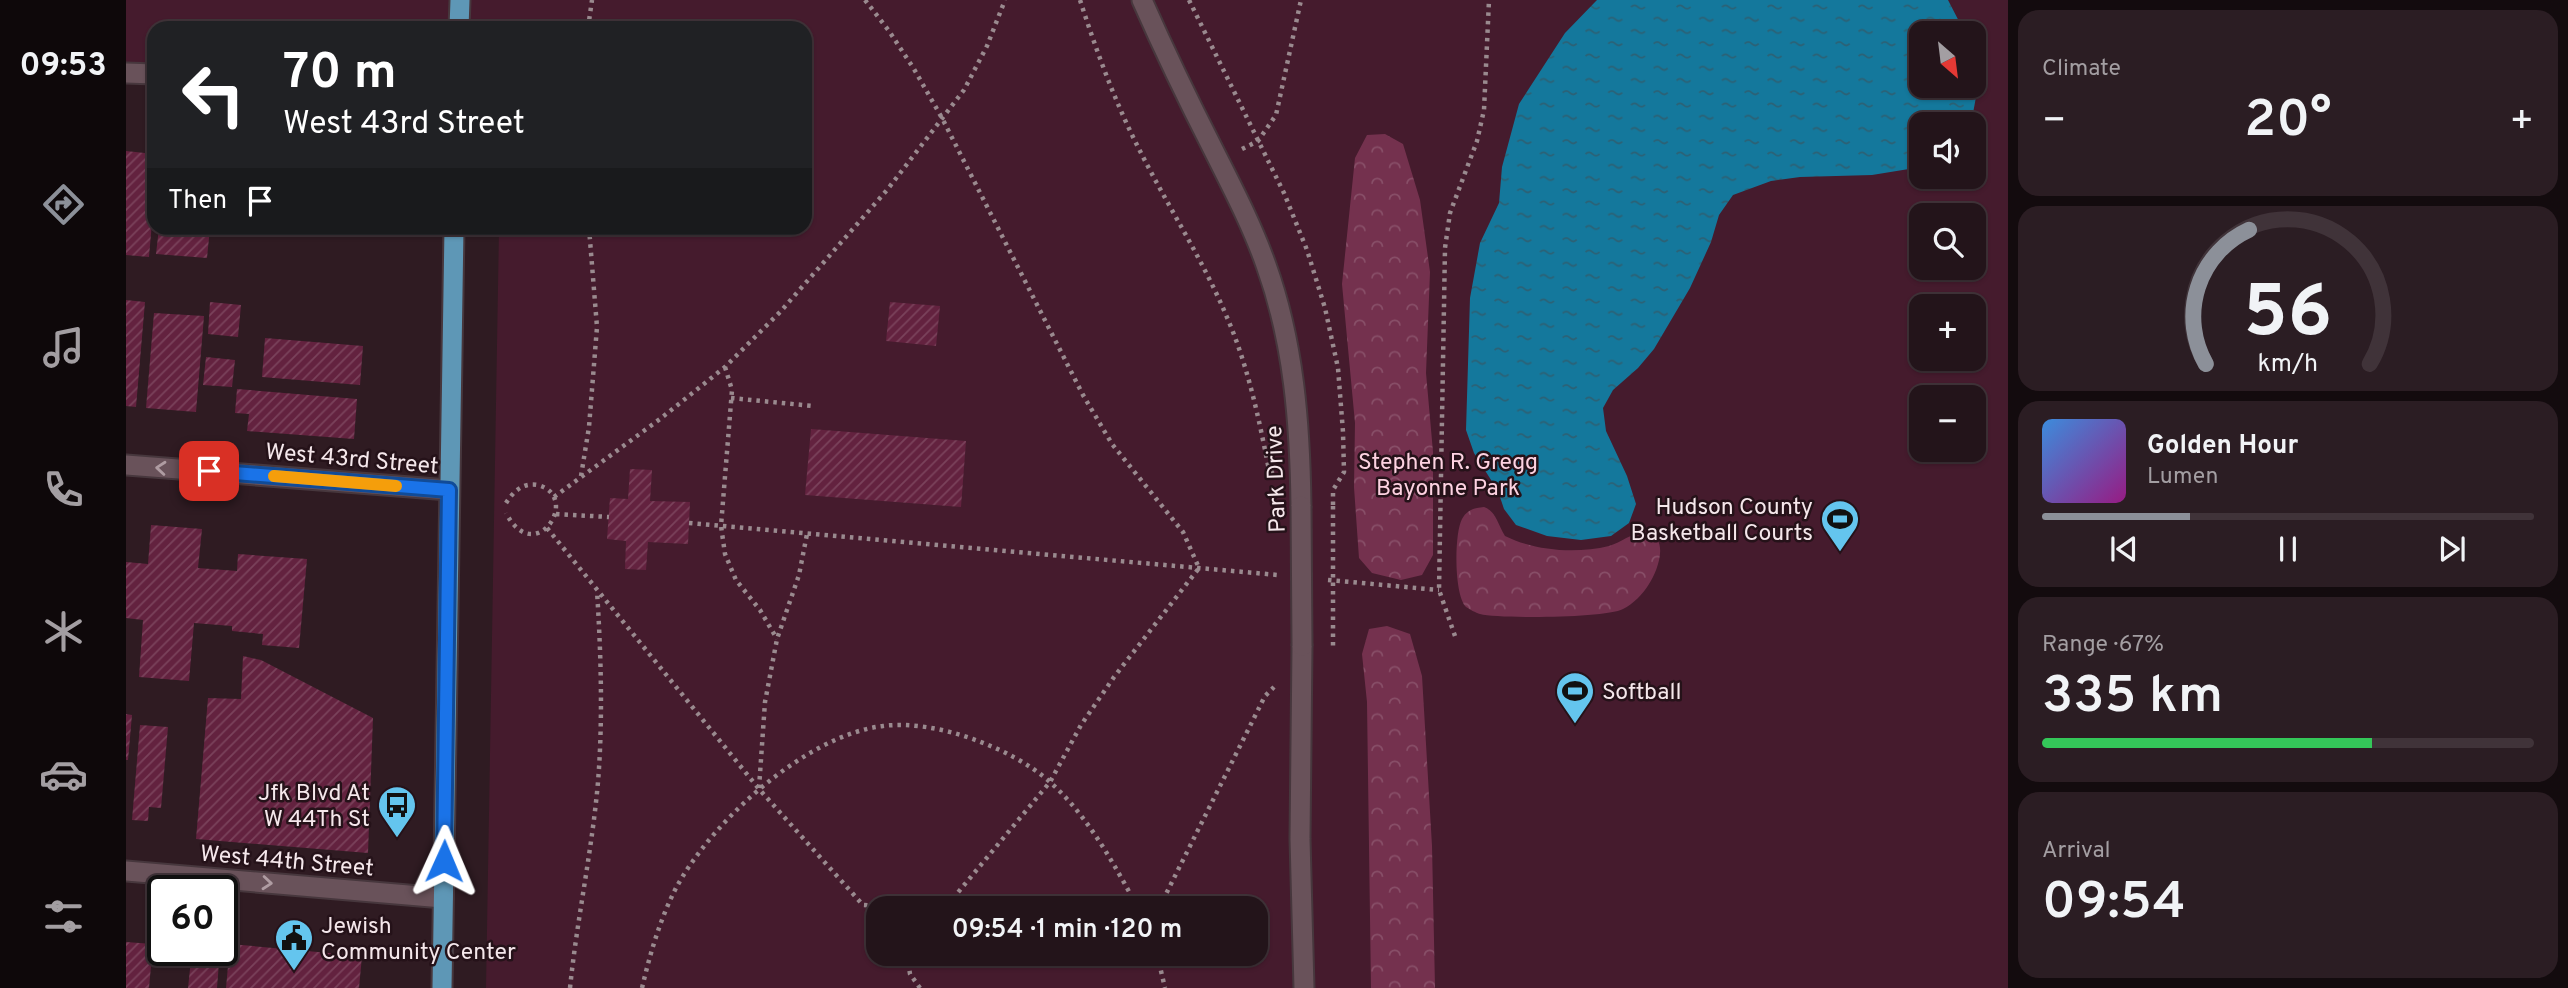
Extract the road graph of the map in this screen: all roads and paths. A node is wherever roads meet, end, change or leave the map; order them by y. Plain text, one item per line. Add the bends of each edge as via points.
1 (460, 0) edge
2 (592, 0) edge
3 (865, 0) edge
4 (1005, 0) edge
5 (1080, 0) edge
6 (1142, 0) edge
7 (1301, 0) edge
8 (1489, 0) edge
9 (459, 21) edge
10 (589, 21) edge
11 (126, 73) edge
12 (147, 74) edge
13 (942, 118) junction
14 (1219, 161) junction
15 (454, 235) edge
16 (590, 235) edge
17 (725, 367) junction
18 (732, 398) junction
19 (813, 406) dead end
20 (126, 465) edge
21 (581, 477) junction
22 (1301, 481) junction
23 (449, 490) junction
24 (554, 497) junction
25 (506, 503) dead end
26 (1333, 506) dead end
27 (506, 513) dead end
28 (556, 514) junction
29 (609, 517) dead end
30 (689, 523) dead end
31 (721, 526) junction
32 (547, 528) junction
33 (807, 534) junction
34 (1199, 568) junction
35 (1279, 576) dead end
36 (1319, 579) dead end
37 (597, 590) junction
38 (1439, 590) junction
39 (1455, 636) dead end
40 (777, 639) junction
41 (1333, 646) dead end
42 (1302, 680) junction
43 (1050, 782) junction
44 (759, 789) junction
45 (126, 871) edge
46 (955, 896) edge
47 (1131, 896) edge
48 (1165, 896) edge
49 (443, 898) junction
50 (866, 905) edge
51 (909, 966) edge
52 (1160, 966) edge
53 (442, 988) edge
54 (570, 988) edge
55 (642, 988) edge
56 (920, 988) edge
57 (1165, 988) edge
58 (1304, 988) edge

1 - 9 main road
2 - 10 path
3 - 13 path
4 - 13 path via 970,79
5 - 22 path via 1138,148 1227,318 1251,386 1270,471 1283,482
6 - 14 street, Park Drive
7 - 14 path via 1276,115 1258,141
8 - 38 path via 1484,110 1450,213 1445,248
11 - 12 street
13 - 17 path via 887,190 781,311
13 - 34 path via 1083,395 1127,464 1182,532
14 - 22 street, Park Drive via 1267,265 1282,320 1294,375
15 - 23 main road
16 - 21 path via 597,327
17 - 18 path
17 - 21 path
18 - 19 path
18 - 31 path
23 -> 20 street, West 43rd Street
21 - 24 path
22 - 42 street, Park Drive, bridge
23 - 49 main road
24 - 25 path via 546,489 530,485 517,490
24 - 28 path
26 - 41 path, bridge
27 - 32 path via 524,533
28 - 29 path
28 - 32 path
30 - 31 path
31 - 33 path
31 - 40 path via 725,554 736,580
32 - 37 path
33 - 34 path
33 - 40 path via 799,575
34 - 35 path
34 - 43 path via 1114,677
36 - 38 path
37 - 44 path
37 - 54 path via 598,782
38 - 39 path
40 - 44 path via 765,702
42 - 48 path via 1280,683 1265,696
42 - 58 street, Park Drive
43 - 44 path via 1002,750 940,728 884,725 838,738
43 - 46 path
43 - 47 path via 1091,830
44 - 50 path
44 - 55 path via 706,844 676,888 652,945
45 -> 49 street, West 44th Street
49 - 53 main road
51 - 56 path
52 - 57 path

